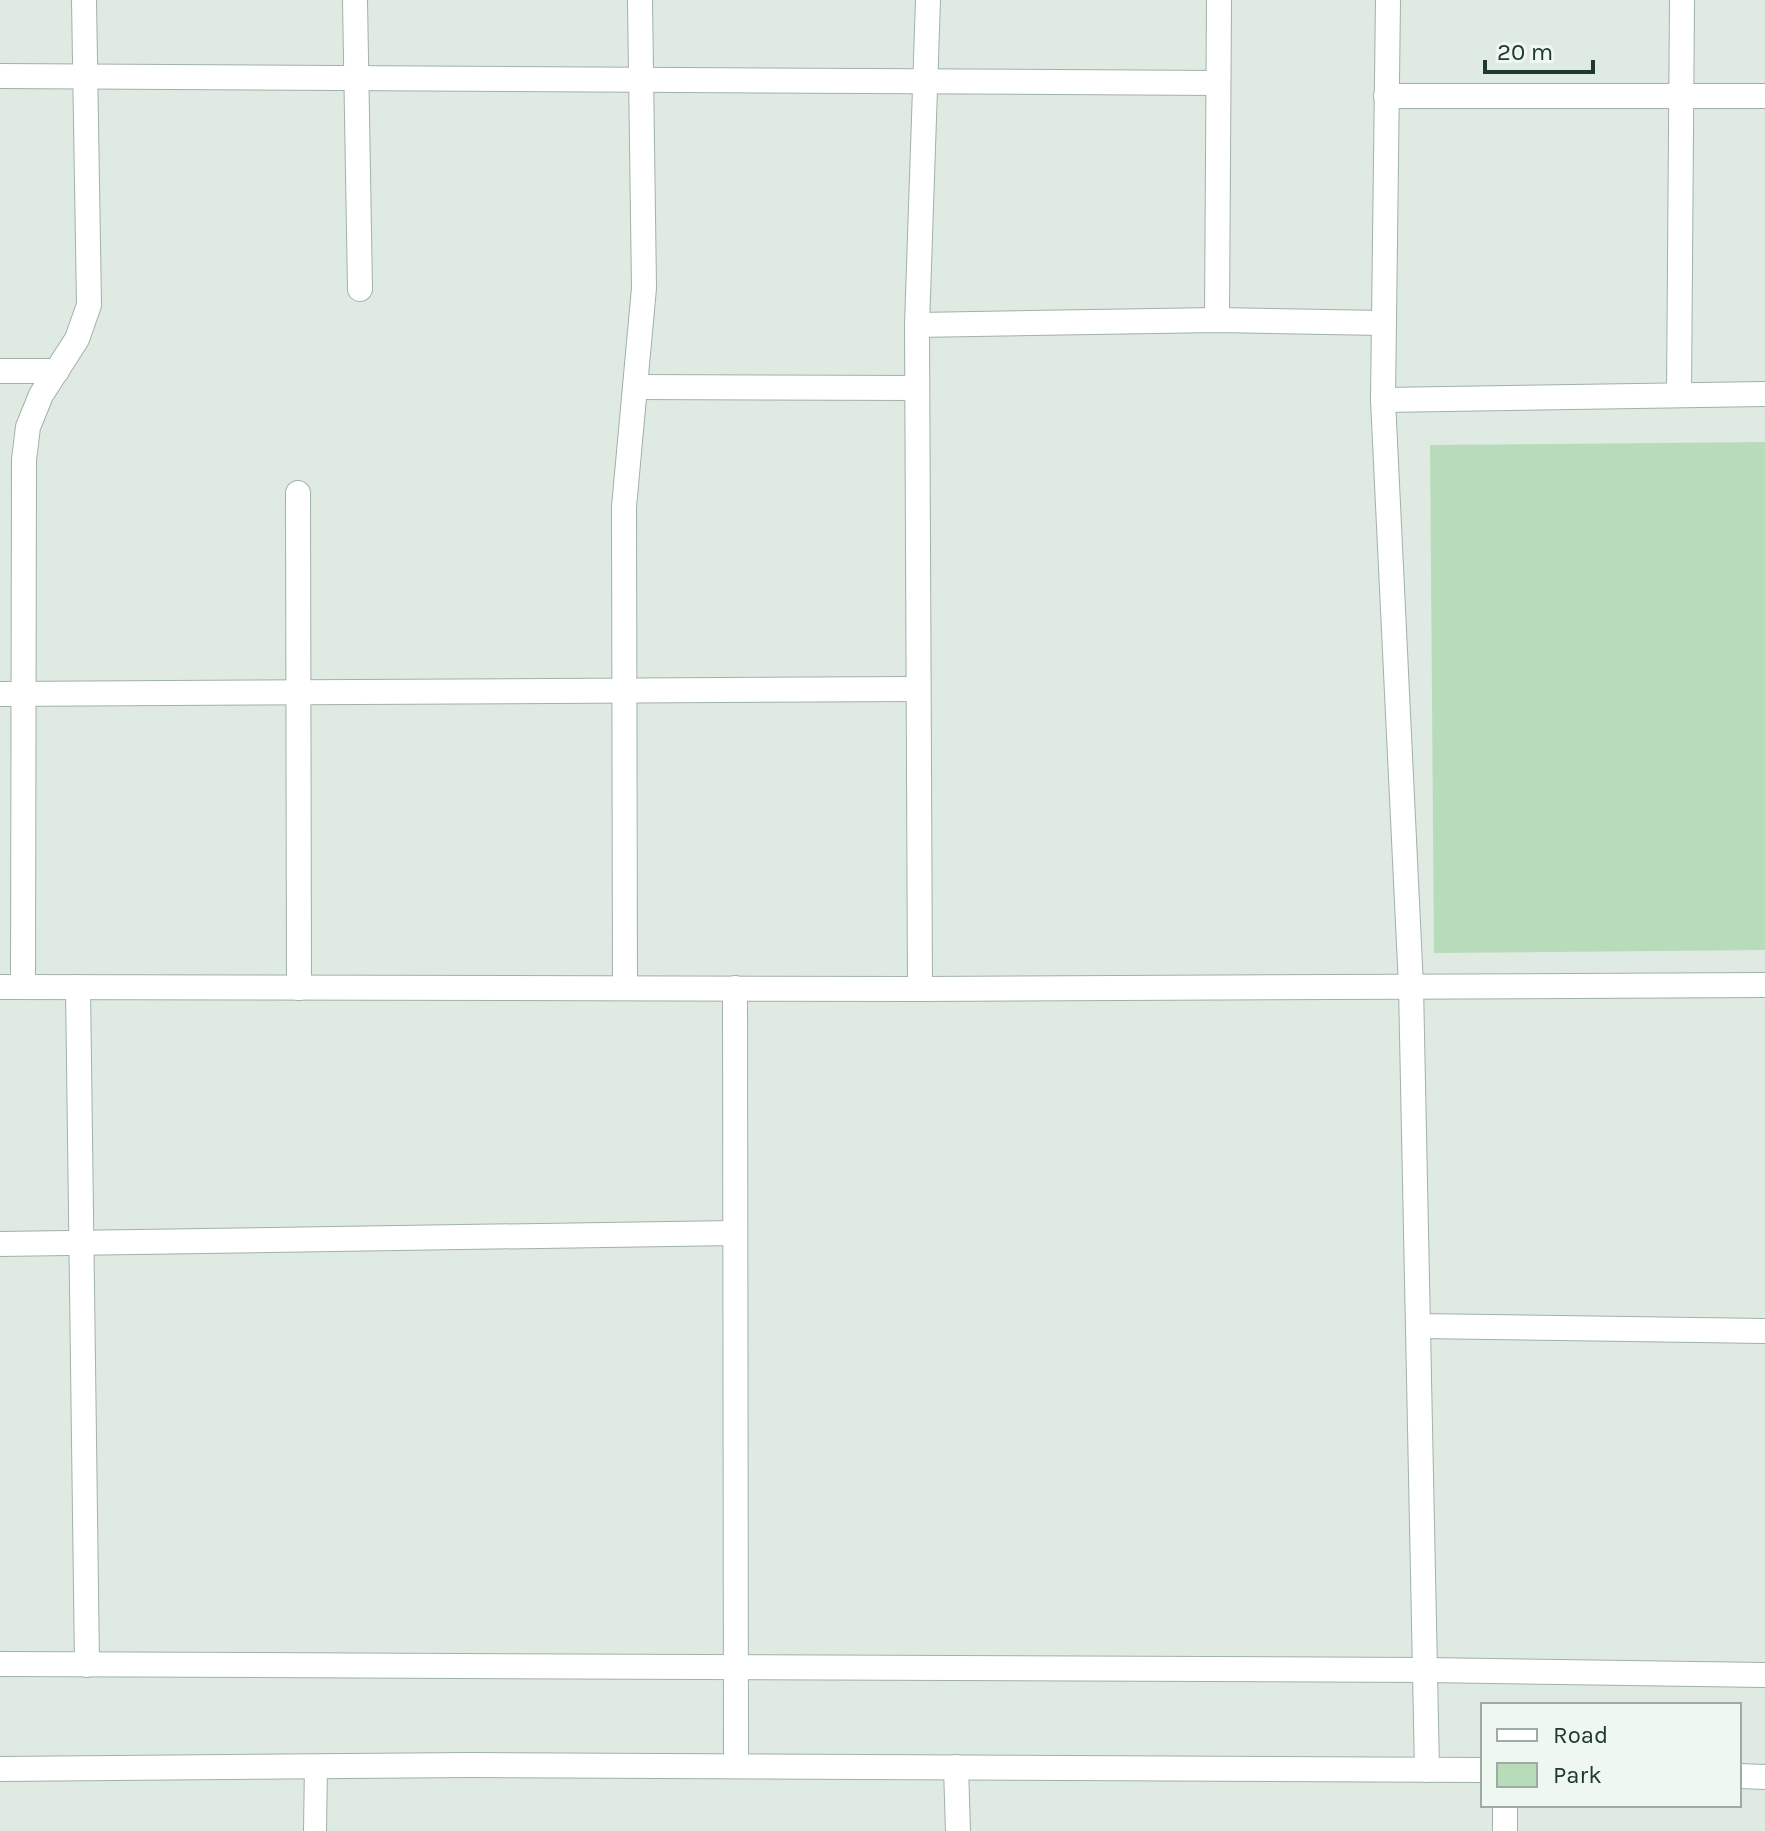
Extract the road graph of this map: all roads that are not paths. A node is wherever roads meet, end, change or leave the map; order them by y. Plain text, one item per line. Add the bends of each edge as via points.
1 (84, 0) edge
2 (355, 0) edge
3 (640, 0) edge
4 (928, 0) edge
5 (1219, 0) edge
6 (1388, 0) edge
7 (1682, 0) edge
8 (0, 76) edge
9 (86, 76) junction
10 (357, 78) junction
11 (641, 79) junction
12 (926, 80) junction
13 (1218, 83) junction
14 (1386, 96) junction
15 (1765, 96) edge
16 (1683, 97) junction
17 (360, 289) dead end
18 (1217, 320) junction
19 (1383, 323) junction
20 (917, 325) junction
21 (0, 371) edge
22 (57, 371) junction
23 (635, 387) junction
24 (917, 388) junction
25 (1765, 394) edge
26 (1679, 395) junction
27 (1383, 400) junction
28 (298, 493) dead end
29 (916, 689) junction
30 (624, 692) junction
31 (0, 694) edge
32 (26, 694) junction
33 (298, 694) junction
34 (1765, 985) edge
35 (1411, 986) junction
36 (12, 987) edge
37 (78, 987) junction
38 (299, 988) junction
39 (625, 988) junction
40 (735, 988) junction
41 (920, 989) junction
42 (735, 1233) junction
43 (82, 1243) junction
44 (0, 1244) edge
45 (1418, 1326) junction
46 (1765, 1331) edge
47 (0, 1664) edge
48 (87, 1665) junction
49 (736, 1668) junction
50 (1425, 1670) junction
51 (1765, 1675) edge
52 (316, 1766) junction
53 (736, 1766) junction
54 (956, 1767) junction
55 (0, 1769) edge
56 (1427, 1770) junction
57 (1481, 1770) edge
58 (1741, 1776) edge
59 (1765, 1777) edge
60 (1505, 1807) edge
61 (315, 1831) edge
62 (958, 1831) edge
63 (1505, 1831) edge

1 - 9 street
2 - 10 street
3 - 11 street
4 - 12 street
5 - 13 street
6 - 14 street
7 - 16 street
8 - 9 street
9 - 10 street
9 - 22 street via 89,305 77,339
10 - 11 street
10 - 17 street
11 - 12 street
11 - 23 street via 644,288
12 - 13 street
12 - 20 street
13 - 18 street
14 - 16 street
14 - 19 street
15 - 16 street
16 - 26 street
18 - 19 street
18 - 20 street
19 - 27 street
20 - 24 street
21 - 22 street
22 - 32 street via 41,395 26,438
23 - 24 street
23 - 30 street via 624,507
24 - 29 street
25 - 26 street
26 - 27 street
27 - 35 street
28 - 33 street
29 - 30 street
29 - 41 street
30 - 33 street
30 - 39 street
31 - 32 street
32 - 33 street
32 - 36 street
33 - 38 street
34 - 35 street
35 - 41 street
35 - 45 street
36 - 37 street
37 - 38 street
37 - 43 street
38 - 39 street
39 - 40 street
40 - 41 street
40 - 42 street
42 - 43 street
42 - 49 street
43 - 44 street
43 - 48 street
45 - 46 street
45 - 50 street
47 - 48 street
48 - 49 street
49 - 50 street
49 - 53 street
50 - 51 street
50 - 56 street
52 - 53 street
52 - 55 street
52 - 61 lane
53 - 54 street
54 - 56 street
54 - 62 street
56 - 57 street
58 - 59 street
60 - 63 street

